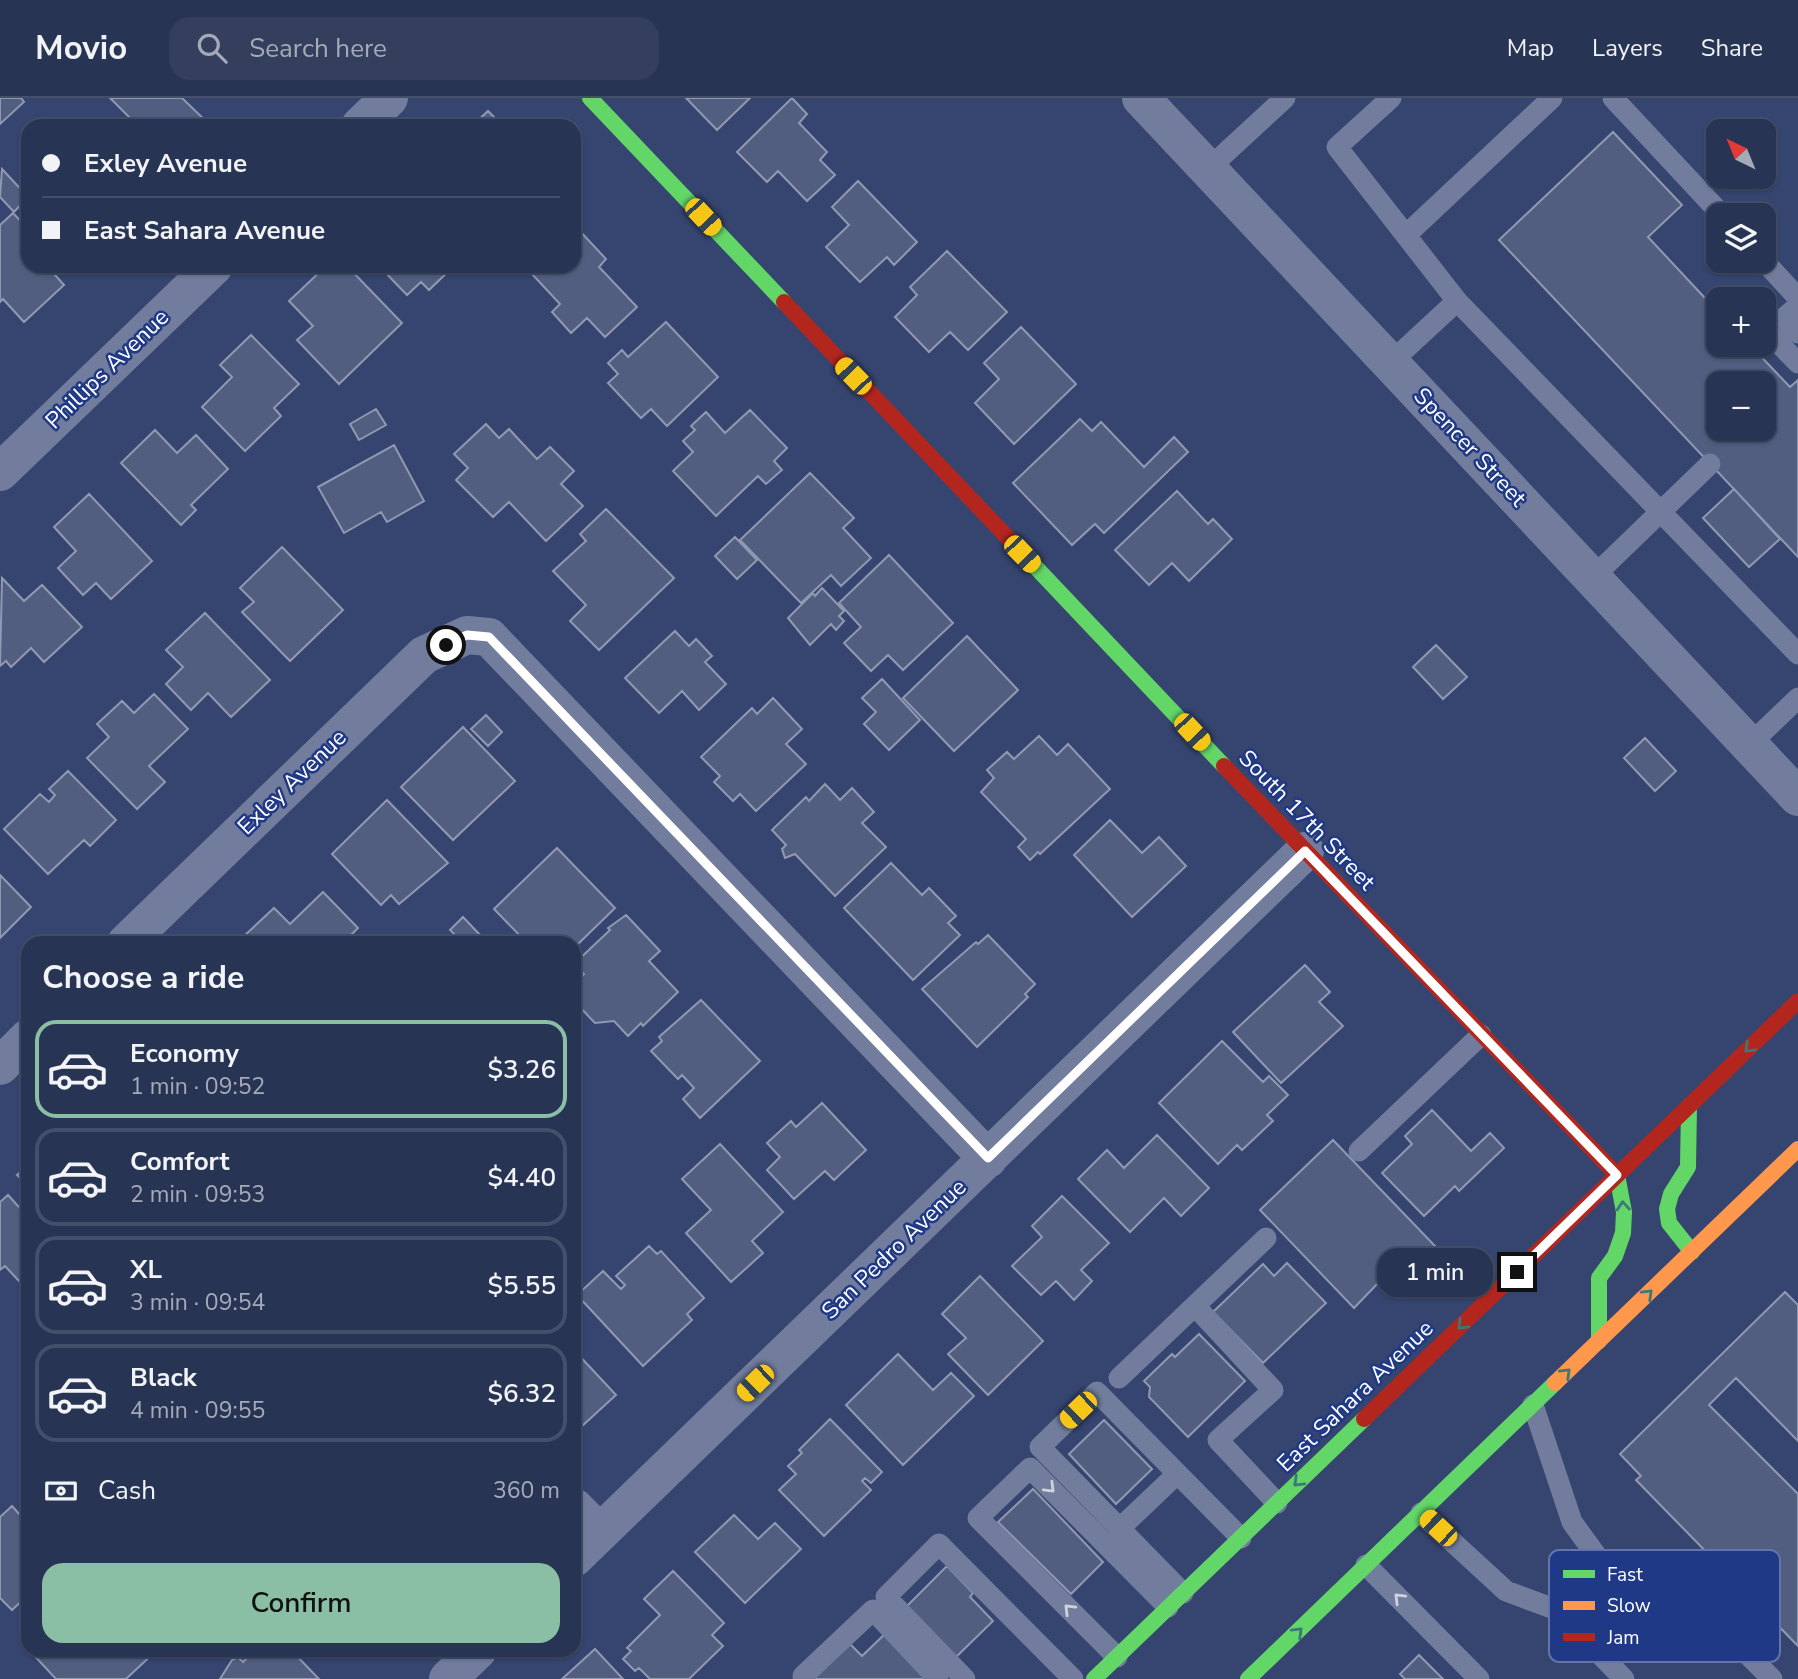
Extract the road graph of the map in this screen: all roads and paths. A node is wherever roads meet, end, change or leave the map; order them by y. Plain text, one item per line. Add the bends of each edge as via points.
1 (389, 98) edge
2 (590, 98) edge
3 (1142, 98) edge
4 (1285, 98) edge
5 (1391, 98) edge
6 (1552, 98) edge
7 (1613, 98) edge
8 (367, 119) edge
9 (1208, 169) junction
10 (1711, 203) edge
11 (1406, 234) junction
12 (207, 273) edge
13 (1775, 273) edge
14 (1798, 298) edge
15 (1457, 301) junction
16 (1776, 333) edge
17 (1794, 352) edge
18 (1390, 363) junction
19 (1710, 464) dead end
20 (0, 472) edge
21 (1660, 513) junction
22 (1592, 578) junction
23 (1798, 654) edge
24 (1798, 698) edge
25 (1749, 745) junction
26 (1798, 797) edge
27 (1305, 851) junction
28 (133, 936) edge
29 (1798, 1001) edge
30 (1481, 1035) junction
31 (21, 1045) edge
32 (0, 1066) edge
33 (1689, 1106) junction
34 (1798, 1149) edge
35 (1359, 1151) dead end
36 (988, 1158) junction
37 (1617, 1175) junction
38 (1266, 1238) dead end
39 (1692, 1252) junction
40 (1195, 1306) junction
41 (1599, 1341) junction
42 (1119, 1378) dead end
43 (1533, 1405) junction
44 (1177, 1474) junction
45 (1277, 1503) junction
46 (1421, 1513) junction
47 (1119, 1529) junction
48 (583, 1533) edge
49 (1241, 1538) junction
50 (1592, 1550) edge
51 (1366, 1565) junction
52 (1175, 1600) junction
53 (1549, 1607) edge
54 (471, 1657) edge
55 (1117, 1657) junction
56 (1608, 1662) edge
57 (1755, 1662) edge
58 (448, 1679) edge
59 (806, 1679) edge
60 (938, 1679) edge
61 (965, 1679) edge
62 (1073, 1679) edge
63 (1094, 1679) edge
64 (1248, 1679) edge
65 (1479, 1679) edge
66 (1625, 1679) edge
67 (1772, 1679) edge

1 - 8 street
2 - 27 main road, South 17th Street
3 - 9 street, Spencer Street
4 - 9 lane
5 - 11 lane via 1337,147
6 - 11 lane
7 - 10 lane
9 - 18 street, Spencer Street
11 - 15 lane
12 - 20 street, Phillips Avenue
13 - 14 lane
15 - 18 lane
15 - 21 lane
16 - 17 lane
18 - 22 street, Spencer Street
19 - 21 lane
21 - 22 lane
21 - 23 lane
22 - 25 street, Spencer Street
24 - 25 lane
25 - 26 street, Spencer Street
27 - 30 main road, South 17th Street
27 - 36 street, San Pedro Avenue
28 - 36 street, Exley Avenue via 424,655 467,635 489,637
29 -> 33 main road, East Sahara Avenue
30 - 35 lane
30 - 37 main road, South 17th Street
31 - 32 street
33 - 37 main road, East Sahara Avenue
33 - 39 main road via 1688,1167 1667,1209 1669,1223
34 - 39 main road
36 - 48 street, San Pedro Avenue
41 -> 37 main road via 1599,1278 1615,1256 1623,1233
37 -> 45 main road, East Sahara Avenue
38 - 40 lane
41 -> 39 main road
40 - 42 lane
40 - 45 lane via 1273,1390 1218,1440
43 -> 41 main road
43 - 46 main road
43 - 50 lane via 1572,1522
44 - 47 lane
44 - 47 lane via 1097,1392 1040,1447
44 - 49 lane
45 - 49 main road, East Sahara Avenue
46 - 51 main road
46 - 53 lane via 1506,1591
47 - 52 lane
49 - 52 main road, East Sahara Avenue
64 -> 51 main road
65 -> 51 lane
52 - 55 main road, East Sahara Avenue
55 -> 52 lane via 978,1518 1030,1468
54 - 58 street
55 - 63 main road, East Sahara Avenue
56 - 66 lane
57 - 67 lane
59 - 60 lane via 803,1676 873,1610
61 - 62 lane via 886,1597 939,1544

